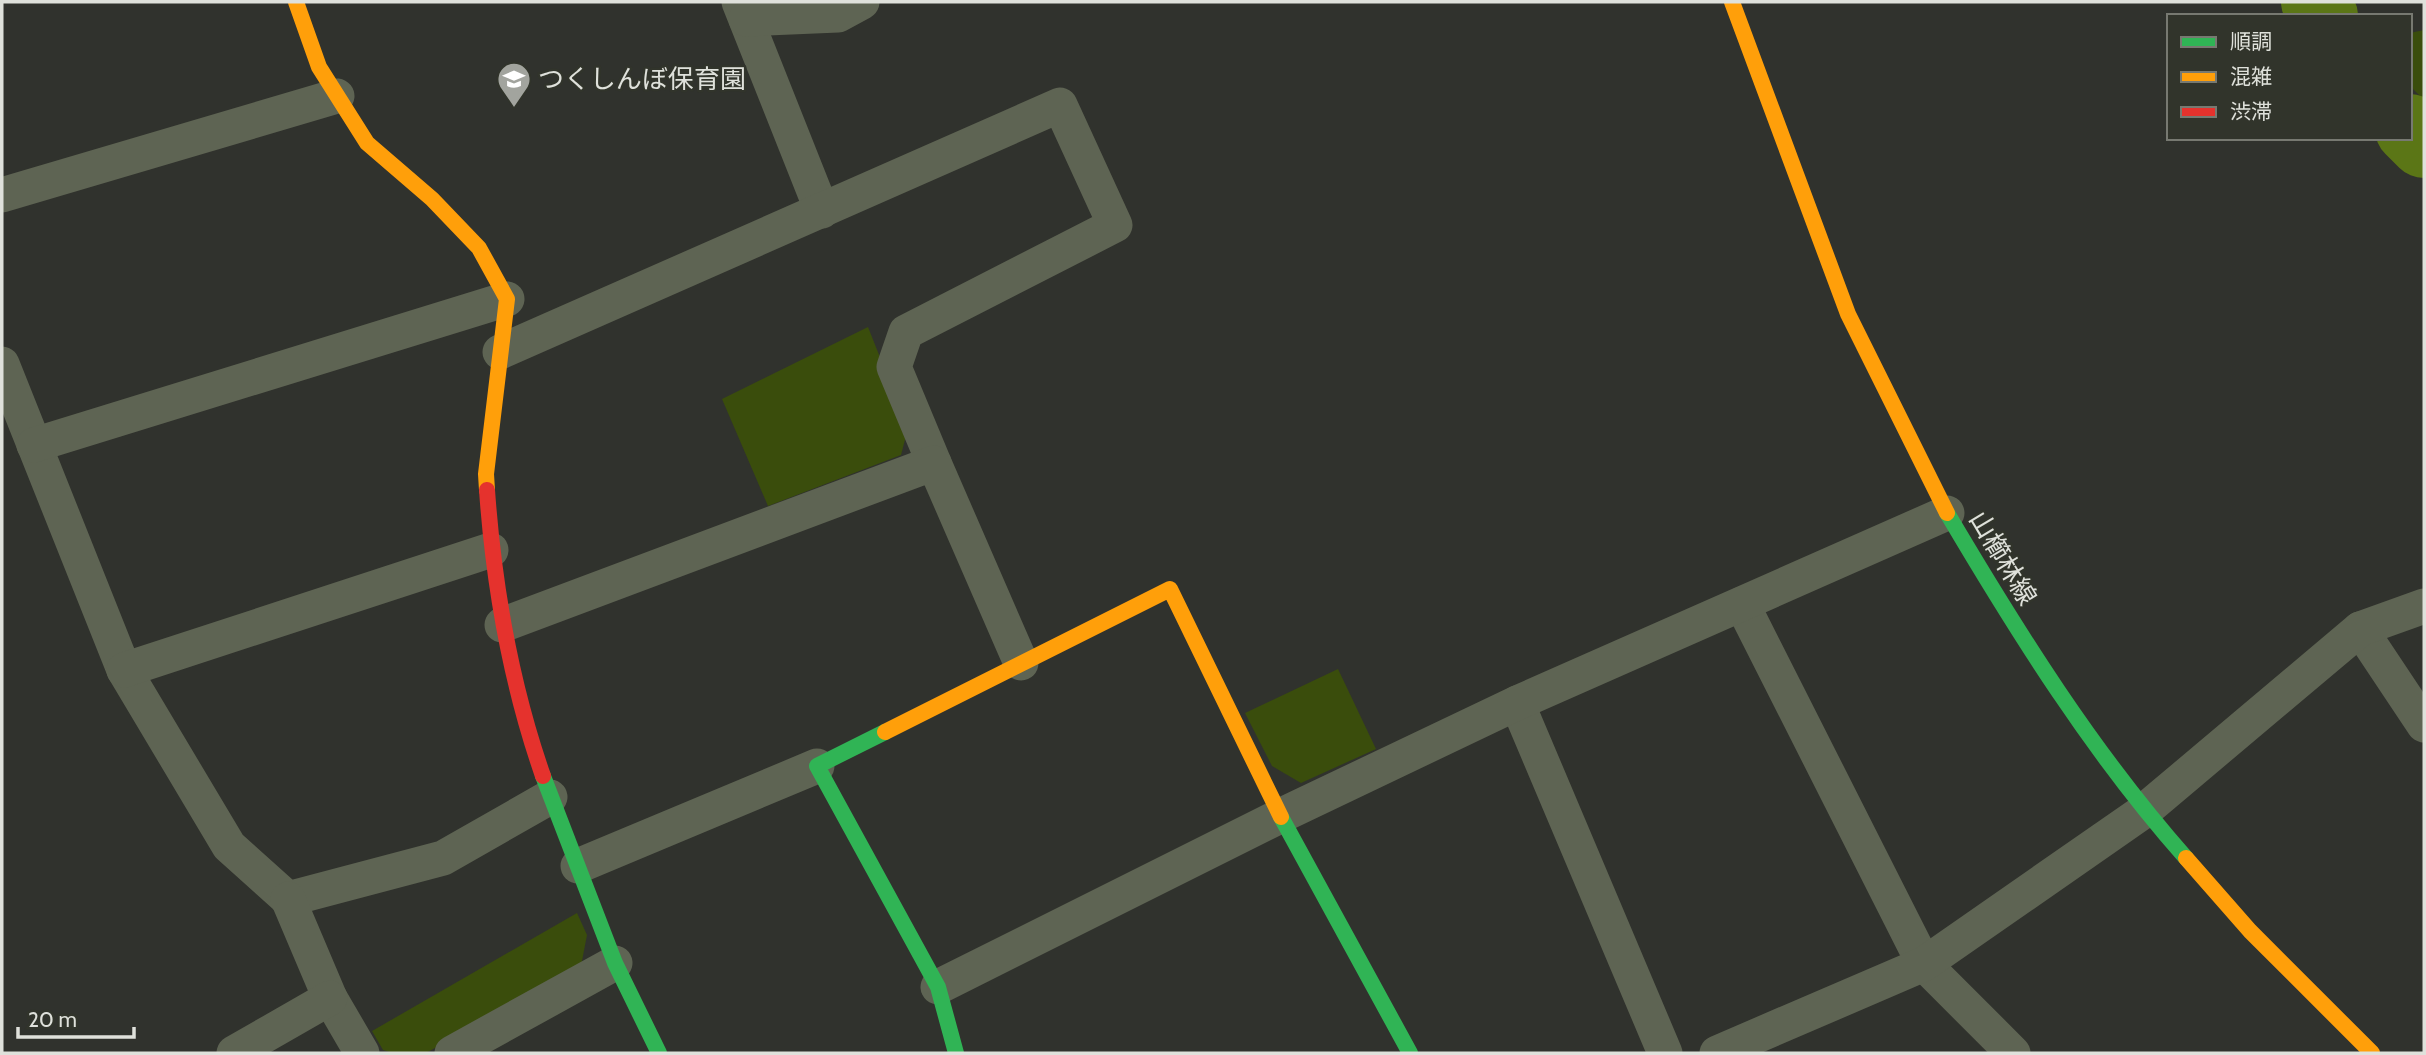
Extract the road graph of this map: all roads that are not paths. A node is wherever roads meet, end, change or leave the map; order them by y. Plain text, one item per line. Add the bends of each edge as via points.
1 (296, 2) edge
2 (862, 2) edge
3 (1732, 2) edge
4 (742, 10) edge
5 (337, 96) junction
6 (2, 195) edge
7 (822, 211) junction
8 (507, 299) junction
9 (500, 352) junction
10 (2, 364) edge
11 (34, 445) junction
12 (934, 463) junction
13 (1947, 513) junction
14 (491, 550) junction
15 (1742, 604) junction
16 (2424, 607) edge
17 (502, 625) junction
18 (2360, 629) junction
19 (1021, 663) junction
20 (124, 670) junction
21 (1517, 703) junction
22 (2424, 725) edge
23 (817, 766) junction
24 (550, 797) junction
25 (2144, 811) junction
26 (1280, 816) junction
27 (578, 866) junction
28 (288, 899) junction
29 (615, 963) junction
30 (1924, 964) junction
31 (938, 987) junction
32 (330, 998) junction
33 (234, 1053) edge
34 (362, 1053) edge
35 (452, 1053) edge
36 (659, 1053) edge
37 (956, 1053) edge
38 (1410, 1053) edge
39 (1665, 1053) edge
40 (1717, 1053) edge
41 (2013, 1053) edge
42 (2372, 1053) edge

1 - 5 street via 319,67
2 - 4 street via 838,15
3 - 13 street, 山櫛林線 via 1848,314
4 - 7 street
5 - 6 street
5 - 8 street via 367,143 432,199 479,248
7 - 9 street
7 - 12 street via 1060,105 1115,225 906,332 894,367
8 - 9 street
8 - 11 street
9 - 14 street via 486,474
10 - 11 street
11 - 20 street
12 - 17 street
12 - 19 street
13 - 15 street
13 - 25 street, 山櫛林線 via 2025,642
14 - 17 street
14 - 20 street
15 - 21 street
15 - 30 street
16 - 18 street
17 - 24 street via 525,725
18 - 22 street
18 - 25 street
19 - 23 street
19 - 26 street via 1170,589
20 - 28 street via 229,846
21 - 26 street
21 - 39 street
23 - 27 street
23 - 31 street
24 - 27 street
24 - 28 street via 443,858
25 - 30 street
25 - 42 street, 山櫛林線 via 2250,932
26 - 31 street
26 - 38 street
27 - 29 street
28 - 32 street
29 - 35 street
29 - 36 street
30 - 40 street
30 - 41 street
31 - 37 street
32 - 33 street
32 - 34 street

